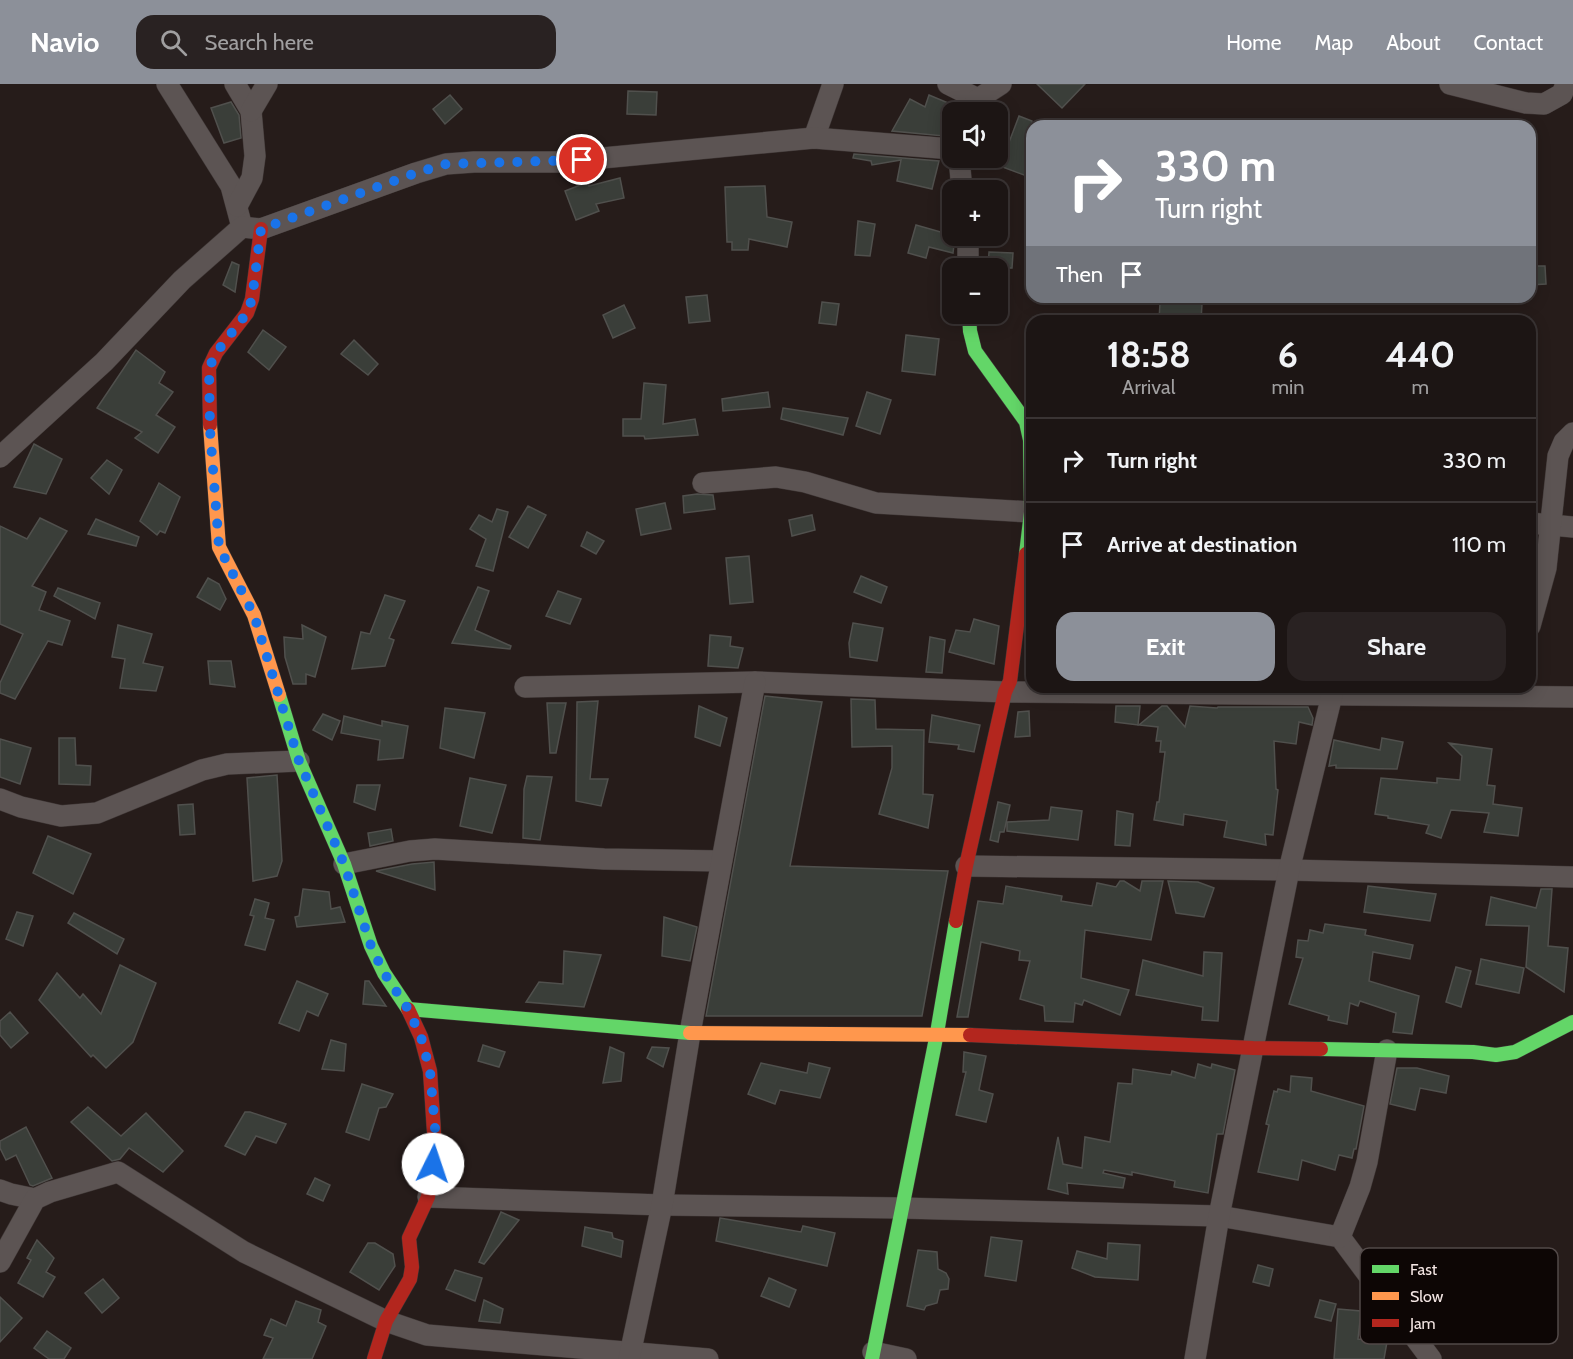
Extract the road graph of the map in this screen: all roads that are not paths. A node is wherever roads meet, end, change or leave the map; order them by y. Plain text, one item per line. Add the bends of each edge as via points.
1 (167, 84) edge
2 (235, 84) edge
3 (267, 84) edge
4 (833, 84) edge
5 (948, 84) edge
6 (1001, 84) edge
7 (1450, 84) edge
8 (1566, 84) edge
9 (968, 102) edge
10 (978, 102) edge
11 (251, 111) junction
12 (814, 138) junction
13 (942, 148) edge
14 (237, 206) junction
15 (251, 228) junction
16 (970, 324) edge
17 (1026, 422) edge
18 (1573, 433) edge
19 (0, 457) edge
20 (703, 483) dead end
21 (1026, 512) edge
22 (1540, 525) edge
23 (1573, 527) edge
24 (1026, 553) edge
25 (1536, 604) edge
26 (755, 682) junction
27 (525, 687) dead end
28 (1005, 692) junction
29 (1026, 692) edge
30 (1332, 693) edge
31 (1532, 693) edge
32 (1573, 697) edge
33 (299, 761) junction
34 (0, 799) edge
35 (721, 861) junction
36 (344, 864) junction
37 (966, 866) junction
38 (1289, 870) junction
39 (1573, 877) edge
40 (408, 1009) junction
41 (1573, 1022) edge
42 (690, 1033) junction
43 (938, 1034) junction
44 (1253, 1048) junction
45 (1387, 1050) junction
46 (0, 1190) edge
47 (428, 1197) junction
48 (35, 1199) junction
49 (662, 1205) junction
50 (901, 1208) junction
51 (1219, 1216) junction
52 (1340, 1237) junction
53 (0, 1262) edge
54 (1360, 1264) edge
55 (386, 1322) junction
56 (1420, 1344) edge
57 (630, 1356) edge
58 (873, 1356) edge
59 (374, 1359) edge
60 (708, 1359) edge
61 (906, 1359) edge
62 (1195, 1359) edge
63 (1431, 1359) edge

1 - 14 street via 231,186
2 - 11 street
3 - 11 street
4 - 12 street
5 - 9 street
6 - 10 street
7 - 8 street via 1544,104 1562,94
11 - 14 street via 255,156 252,178
12 - 13 street
12 - 15 street via 560,162 446,164
14 - 15 street
15 - 19 street via 182,280 104,362
15 - 33 street via 252,299 247,313 209,368 219,547 254,615
16 - 17 street via 975,351
18 - 22 street via 1558,456
20 - 21 street via 776,477 876,502
22 - 23 street
22 - 25 street via 1546,568
24 - 28 street via 1010,681
26 - 27 street
26 - 28 street
26 - 35 street
28 - 29 street
28 - 37 street
30 - 38 street
31 - 32 street
33 - 34 street via 227,764 202,770 97,813 61,816
33 - 36 street
35 - 36 street via 435,849
35 - 42 street
36 - 40 street via 371,946
37 - 38 street
37 - 43 street
38 - 39 street
38 - 44 street
40 - 42 street
40 - 47 street via 430,1071 435,1148
41 - 45 street via 1515,1052
42 - 43 street
42 - 49 street
43 - 44 street
43 - 50 street
44 - 45 street
44 - 51 street
45 - 52 street via 1367,1162
46 - 48 street
47 - 49 street
47 - 55 street via 409,1238 410,1279
48 - 53 street
48 - 55 street via 118,1172 244,1252
49 - 50 street
49 - 57 street
50 - 51 street
50 - 58 street
51 - 52 street
51 - 62 street
52 - 54 street
55 - 57 street via 428,1335
55 - 59 street
56 - 63 street
57 - 60 street
58 - 61 street

